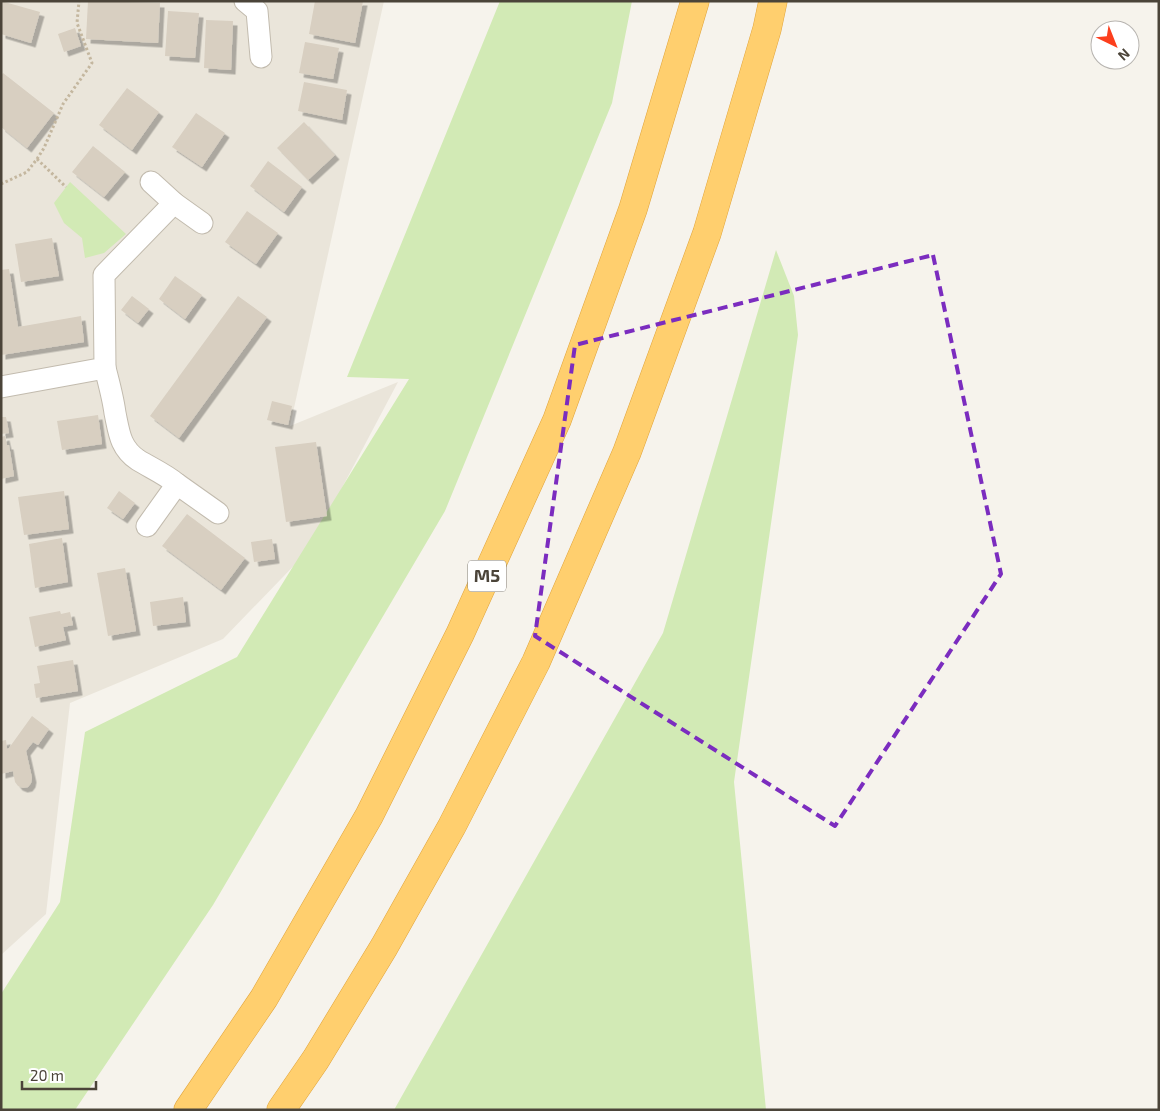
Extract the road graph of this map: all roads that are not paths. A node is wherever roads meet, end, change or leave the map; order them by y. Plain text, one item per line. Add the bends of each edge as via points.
1 (695, 1) edge
2 (774, 1) edge
3 (258, 4) edge
4 (261, 57) dead end
5 (151, 182) dead end
6 (174, 203) junction
7 (202, 222) dead end
8 (105, 368) junction
9 (1, 387) edge
10 (177, 484) junction
11 (218, 513) dead end
12 (147, 526) dead end
13 (188, 1110) edge
14 (281, 1110) edge

1 - 13 highway, M5 via 633,209 557,420 460,634 370,816 264,998
2 - 14 highway via 707,233 627,452 536,662 452,826 384,947
3 - 4 street
5 - 6 street
6 - 7 street
6 - 8 street via 104,275
8 - 9 street
8 - 10 street via 118,435 125,449
10 - 11 street
10 - 12 street

